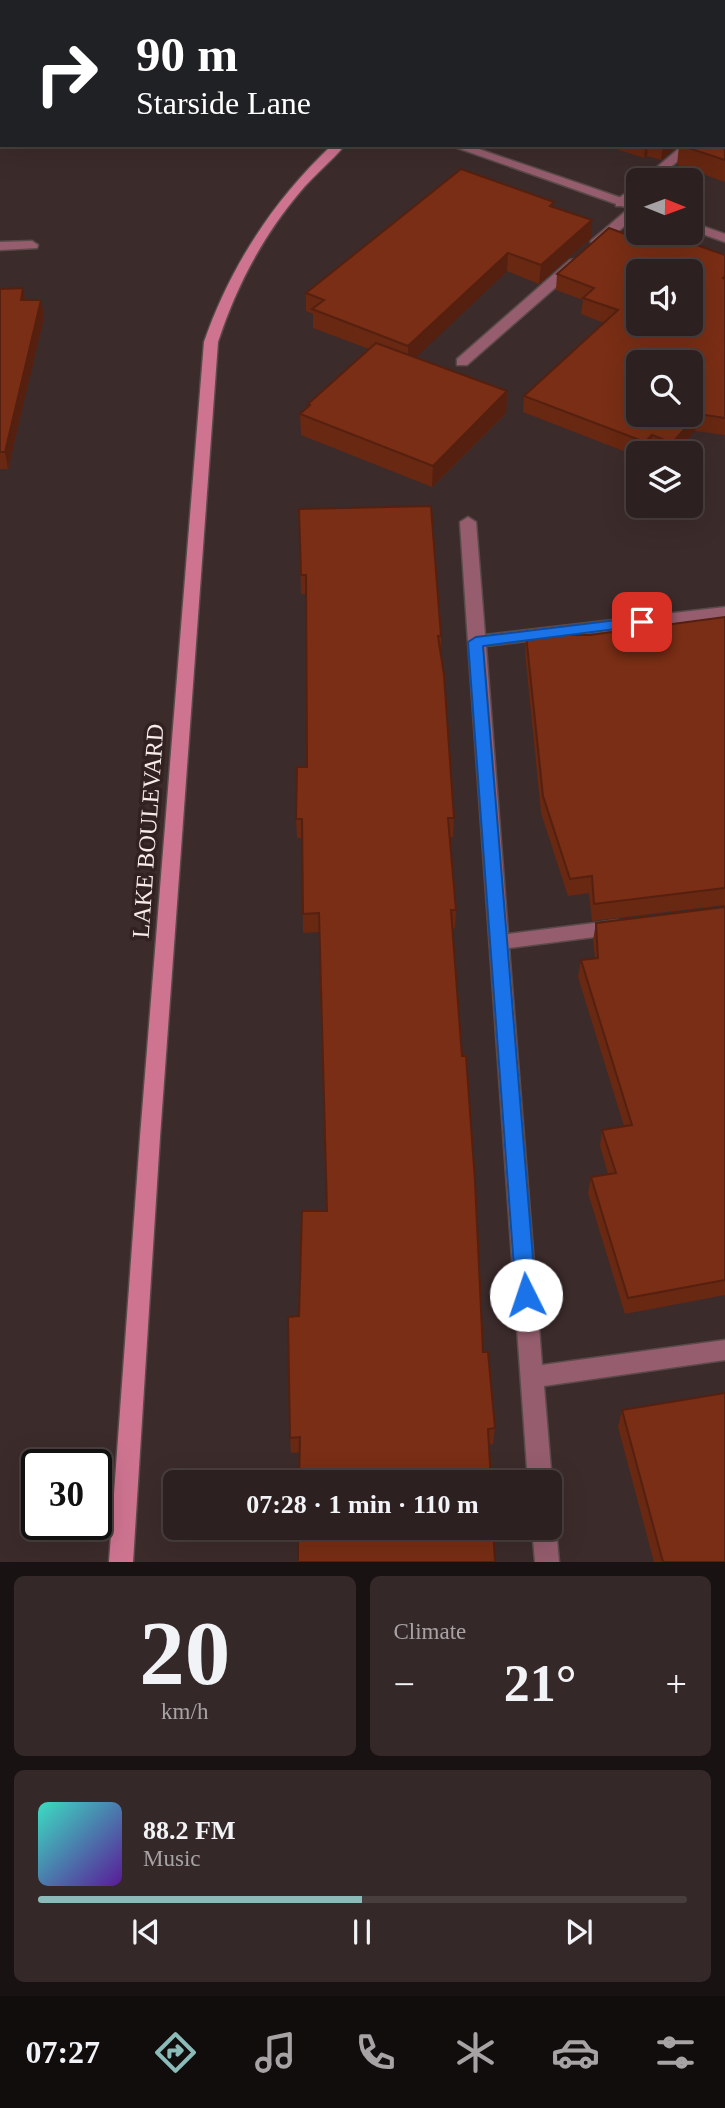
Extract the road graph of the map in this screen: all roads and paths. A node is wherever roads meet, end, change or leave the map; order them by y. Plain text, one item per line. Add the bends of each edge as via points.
1 (336, 147) edge
2 (461, 147) edge
3 (689, 147) edge
4 (663, 168) edge
5 (626, 198) edge
6 (620, 203) junction
7 (626, 204) edge
8 (626, 218) edge
9 (704, 231) edge
10 (725, 238) edge
11 (0, 246) edge
12 (32, 246) dead end
13 (462, 362) dead end
14 (468, 522) dead end
15 (725, 612) edge
16 (476, 642) junction
17 (632, 926) edge
18 (500, 942) junction
19 (725, 1350) edge
20 (532, 1377) junction
21 (539, 1470) edge
22 (545, 1540) edge
23 (121, 1562) edge
24 (547, 1562) edge

1 - 23 main road, LAKE BOULEVARD via 262,232 222,305 211,342
2 - 6 street
3 - 4 street
5 - 6 street
6 - 7 street
8 - 13 street
9 - 10 street
11 - 12 street
14 - 16 street
15 - 16 street
16 - 18 street
17 - 18 street
18 - 20 street
19 - 20 street
20 - 21 street
22 - 24 street

